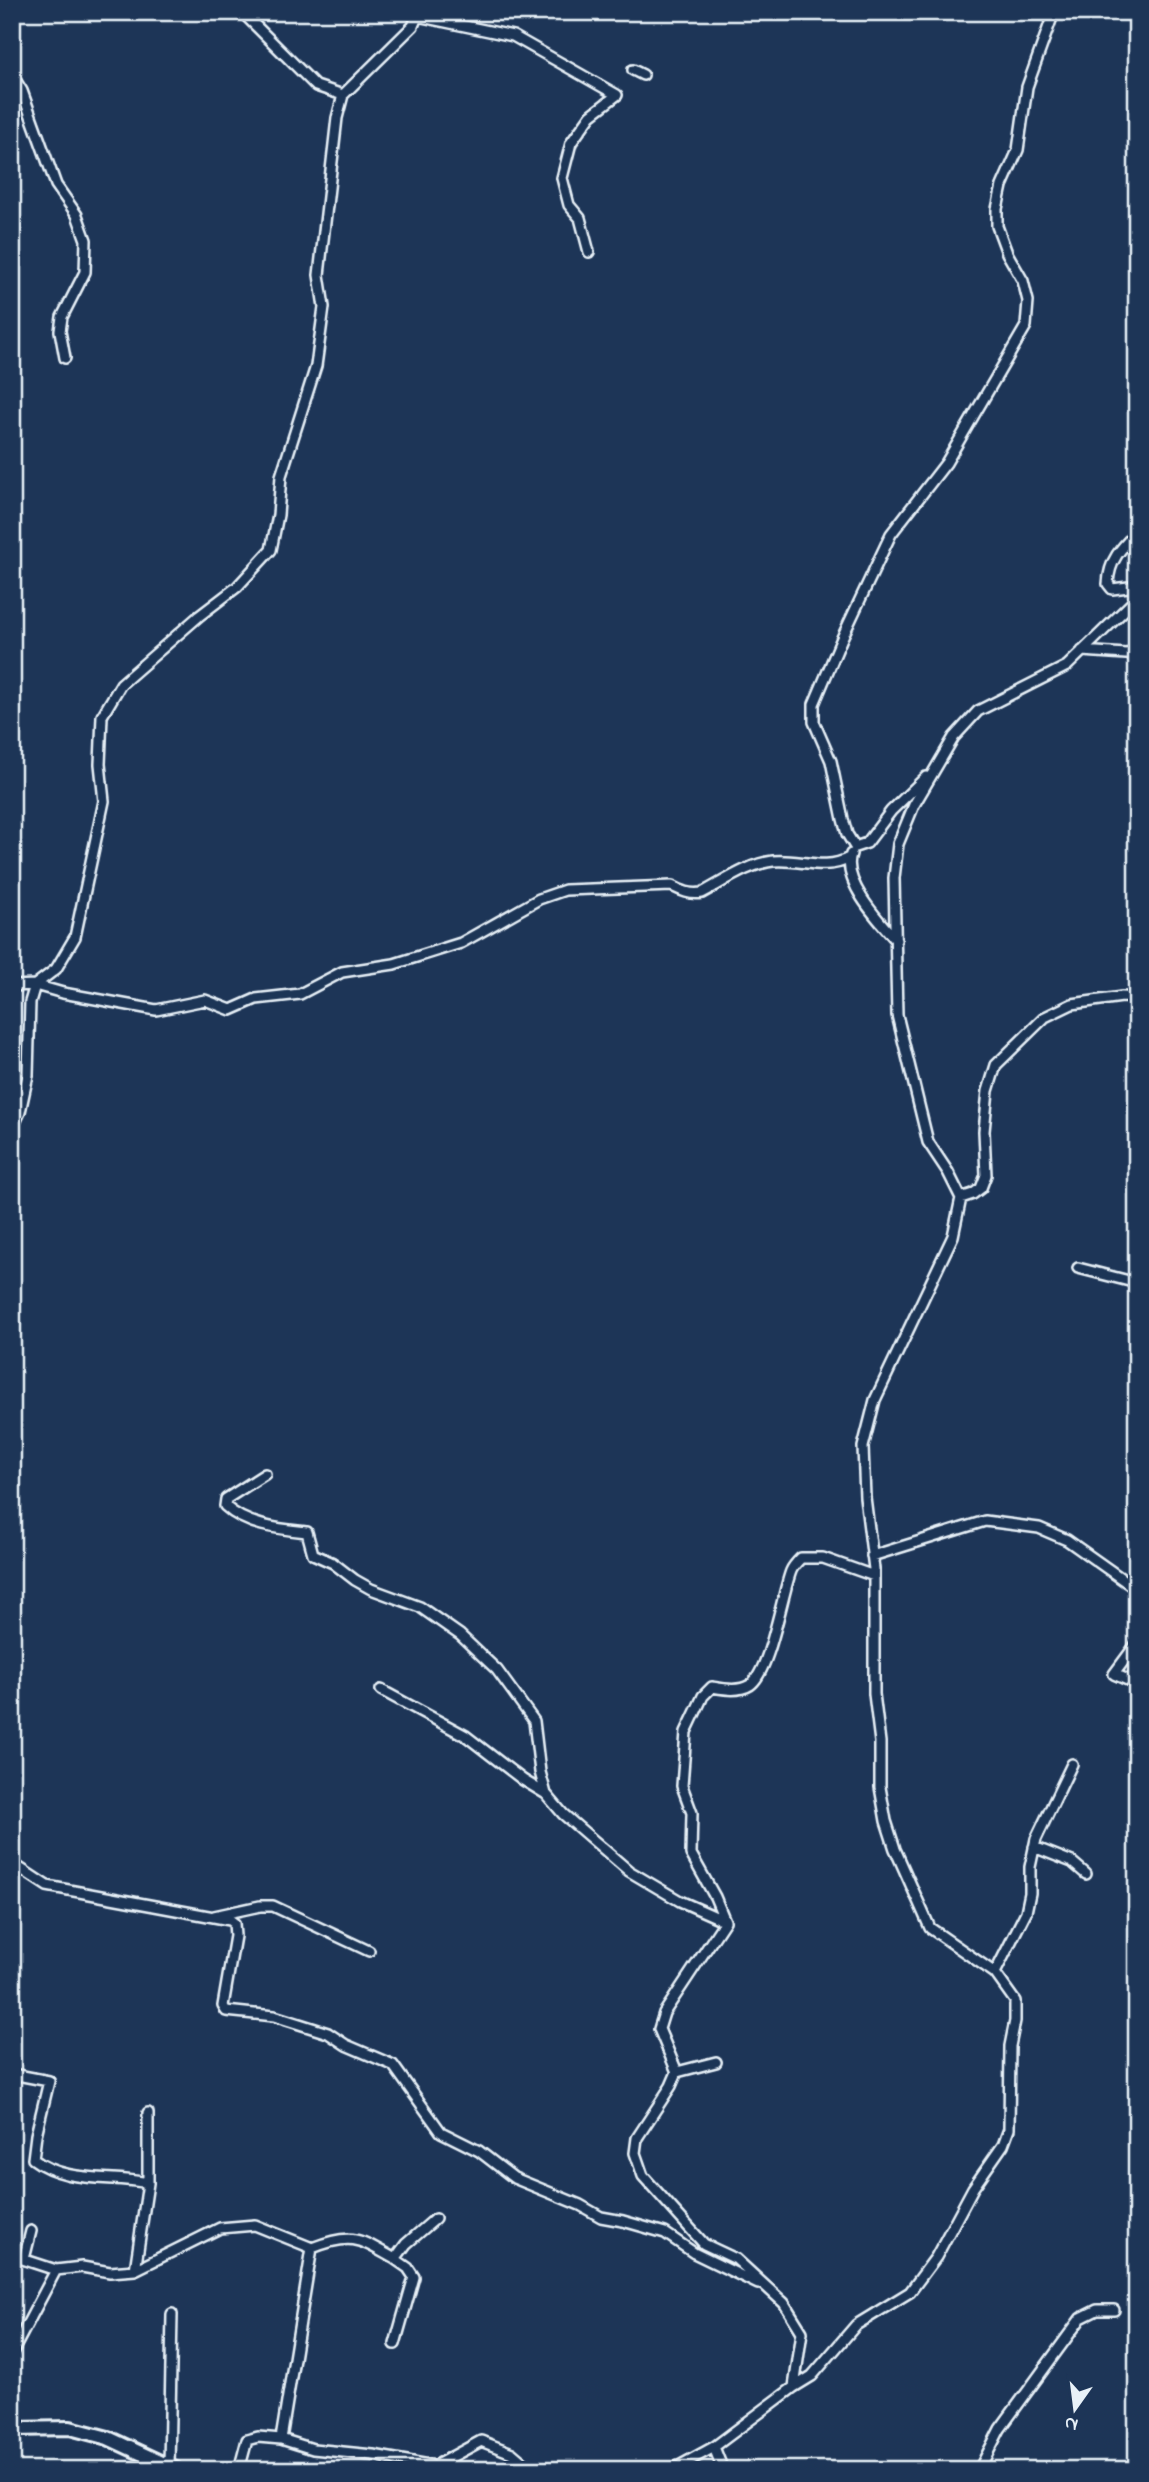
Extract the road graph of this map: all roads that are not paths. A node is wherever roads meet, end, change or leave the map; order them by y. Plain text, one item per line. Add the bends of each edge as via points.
1 (242, 12) edge
2 (1054, 12) edge
3 (418, 14) edge
4 (633, 70) dead end
5 (12, 75) edge
6 (643, 75) dead end
7 (343, 95) junction
8 (589, 251) dead end
9 (65, 358) dead end
10 (1137, 532) edge
11 (1137, 586) edge
12 (1137, 598) edge
13 (1137, 650) edge
14 (1082, 651) junction
15 (936, 768) junction
16 (855, 846) junction
17 (849, 858) junction
18 (895, 940) junction
19 (12, 985) edge
20 (35, 985) junction
21 (1137, 998) edge
22 (12, 1129) edge
23 (961, 1198) junction
24 (1078, 1268) dead end
25 (1137, 1283) edge
26 (265, 1474) dead end
27 (872, 1556) junction
28 (874, 1576) junction
29 (1137, 1592) edge
30 (1137, 1643) edge
31 (1137, 1684) edge
32 (381, 1690) dead end
33 (1072, 1764) dead end
34 (546, 1794) junction
35 (1034, 1847) junction
36 (12, 1863) edge
37 (1086, 1874) dead end
38 (210, 1917) junction
39 (725, 1921) junction
40 (369, 1951) dead end
41 (995, 1973) junction
42 (716, 2062) dead end
43 (677, 2073) junction
44 (12, 2074) edge
45 (148, 2113) dead end
46 (148, 2183) junction
47 (435, 2219) dead end
48 (31, 2231) dead end
49 (312, 2248) junction
50 (13, 2256) edge
51 (24, 2259) junction
52 (395, 2259) junction
53 (56, 2270) junction
54 (135, 2270) junction
55 (764, 2283) junction
56 (1114, 2310) dead end
57 (172, 2314) dead end
58 (395, 2344) dead end
59 (12, 2353) edge
60 (794, 2387) junction
61 (12, 2429) edge
62 (281, 2440) junction
63 (714, 2447) junction
64 (173, 2468) edge
65 (437, 2468) edge
66 (239, 2470) edge
67 (532, 2470) edge
68 (672, 2470) edge
69 (723, 2470) edge
70 (979, 2470) edge

1 - 7 street via 316,86
2 - 16 street via 1027,87 1018,150 997,209 997,226 1028,301 1026,326 946,463 891,534 814,704 814,722 831,761 842,819
3 - 7 street via 413,26
3 - 8 street via 513,36 617,95 591,115 571,143 562,178
4 - 6 street
5 - 9 street via 56,185 77,215 86,240 85,272 62,317
7 - 20 street via 320,275 324,307 316,366 281,476 271,550 237,587 121,684 102,716 104,802 75,937 56,969
10 - 11 street via 1116,553 1108,572 1112,589
12 - 14 street
13 - 14 street via 1126,654
14 - 15 street via 1067,666 978,711 954,737
15 - 16 street via 891,811 867,843
15 - 18 street via 898,845
16 - 17 street
17 - 18 street via 851,880
17 - 20 street via 819,865 772,861 695,894 672,886 565,890 539,899 461,943 394,964 342,972 300,994 256,999 231,1010 205,1000 156,1010
18 - 23 street via 897,1015 928,1142
19 - 20 street
20 - 22 street via 30,1002 28,1075
21 - 23 street via 1072,1004 1045,1017 996,1065 984,1131 986,1175 981,1188
23 - 27 street via 953,1236 875,1400 863,1447
24 - 25 street
26 - 34 street via 226,1500 225,1506 251,1522 307,1532 313,1554 371,1590 420,1607 460,1635 497,1670 534,1721
27 - 28 street
27 - 29 street via 985,1521 1039,1528 1067,1540
28 - 39 street via 823,1558 801,1558 792,1569 760,1675 750,1685 712,1687 686,1732 682,1786 692,1813 691,1854
28 - 41 street via 874,1694 886,1821 930,1928
30 - 31 street via 1114,1674
32 - 34 street via 466,1736
33 - 35 street
34 - 39 street via 629,1871
35 - 37 street via 1072,1862
35 - 41 street via 1026,1912
36 - 38 street via 47,1885
38 - 40 street via 273,1906
38 - 55 street via 233,1923 226,2011 274,2016 328,2034 393,2065 441,2132 479,2151 514,2178 601,2217 665,2233 694,2253
39 - 43 street via 664,2013 659,2029
41 - 60 street via 1014,2001 1015,2021 1010,2046 1009,2129 1003,2145 973,2188 936,2258 910,2292 856,2325 812,2376
42 - 43 street
43 - 55 street via 637,2138 635,2153 643,2176 704,2244 736,2259
44 - 46 street via 48,2081 33,2159 69,2175
45 - 46 street
46 - 54 street
47 - 52 street
48 - 51 street
49 - 52 street via 351,2237
49 - 54 street via 255,2225 220,2228
49 - 62 street
50 - 51 street
51 - 53 street
52 - 58 street via 414,2277
53 - 54 street
53 - 59 street
55 - 60 street via 784,2303 802,2332
56 - 70 street via 1097,2310 1081,2318 1000,2429
57 - 64 street
60 - 63 street
61 - 64 street via 70,2428 108,2438
62 - 65 street
62 - 66 street via 247,2440
63 - 68 street
63 - 69 street
65 - 67 street via 481,2441 512,2453

